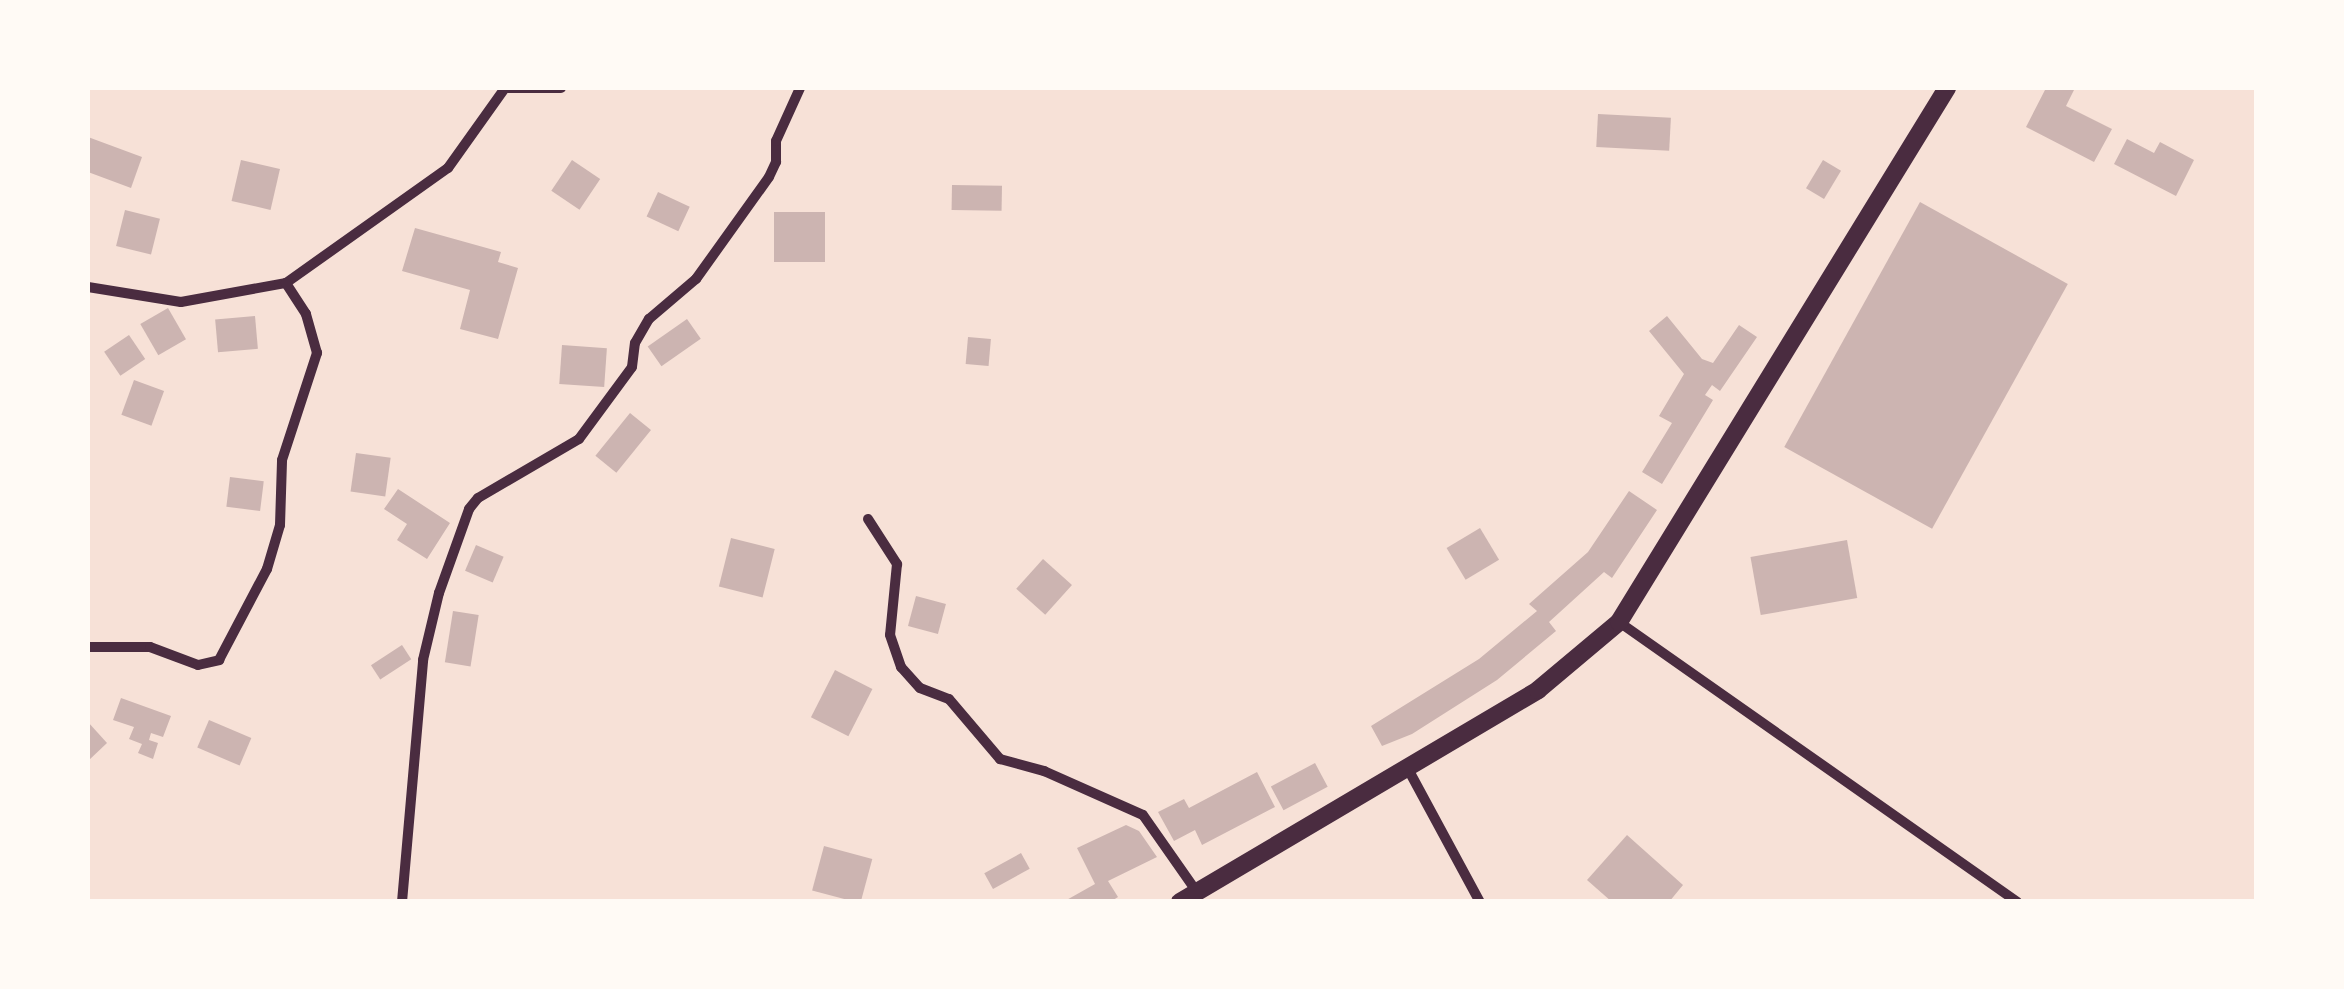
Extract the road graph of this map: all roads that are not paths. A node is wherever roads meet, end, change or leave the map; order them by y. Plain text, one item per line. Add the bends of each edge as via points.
1 (561, 88) edge
2 (800, 88) edge
3 (1948, 88) edge
4 (286, 283) junction
5 (88, 287) edge
6 (868, 518) dead end
7 (1619, 622) junction
8 (88, 647) edge
9 (1408, 769) junction
10 (1188, 897) edge
11 (402, 902) edge
12 (1480, 902) edge
13 (2018, 902) edge

1 - 4 street via 505,88 448,168
2 - 11 street via 776,141 769,177 696,279 649,318 632,367 579,439 470,509 439,593 424,660
3 - 7 highway
4 - 5 street via 181,302
4 - 8 street via 306,314 316,353 282,460 280,525 267,569 219,660 198,666 150,648
6 - 10 street via 897,564 890,635 902,667 920,688 949,699 1000,759 1143,815
7 - 9 highway via 1538,690
7 - 13 street
9 - 10 highway
9 - 12 street

